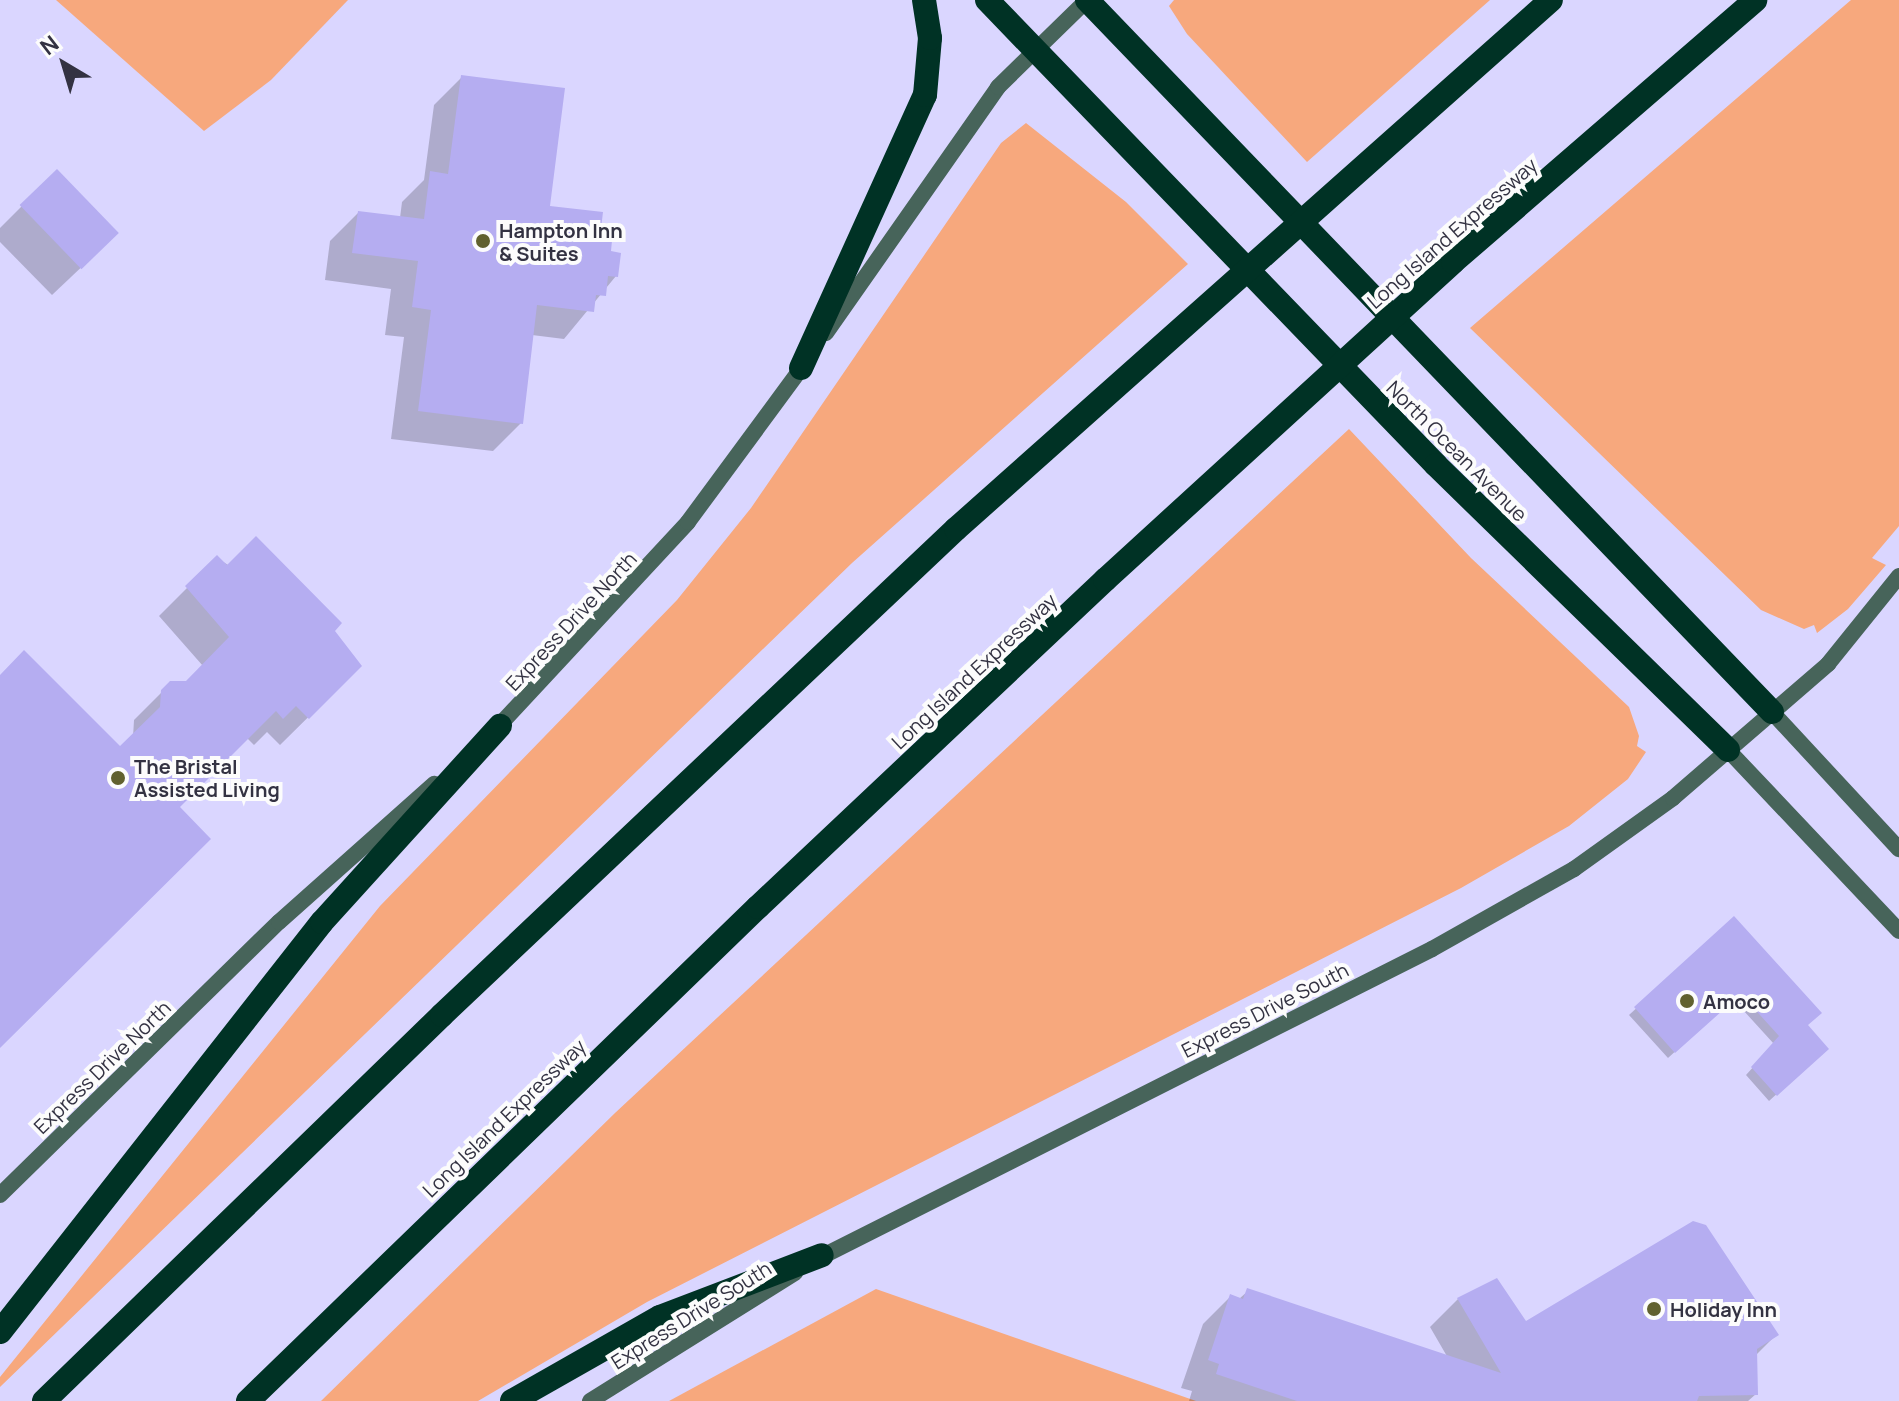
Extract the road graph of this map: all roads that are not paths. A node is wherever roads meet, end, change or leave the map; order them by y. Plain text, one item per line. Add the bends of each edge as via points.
1 (924, 0) edge
2 (987, 0) edge
3 (1087, 0) edge
4 (1551, 0) edge
5 (1755, 0) edge
6 (1034, 50) junction
7 (801, 368) junction
8 (1899, 576) edge
9 (1772, 712) junction
10 (500, 726) junction
11 (1728, 750) junction
12 (1899, 849) edge
13 (1899, 931) edge
14 (0, 1195) edge
15 (822, 1255) junction
16 (0, 1332) edge
17 (44, 1401) edge
18 (248, 1401) edge
19 (512, 1401) edge
20 (590, 1401) edge

1 - 7 highway via 930,38 925,95
2 - 6 highway, North Ocean Avenue
3 - 6 main road, Express Drive North
3 - 9 highway
4 - 17 highway via 956,529 453,1004
5 - 18 highway, Long Island Expressway via 1453,262 1105,580
6 - 7 main road, Express Drive North via 998,87
6 - 11 highway, North Ocean Avenue via 1436,465
7 - 10 main road, Express Drive North via 688,522
8 - 9 main road, Express Drive South via 1828,664
9 - 11 main road, Express Drive South
9 - 12 main road
10 - 14 main road, Express Drive North via 279,922
10 - 16 highway via 322,922
11 - 13 main road, North Ocean Avenue
11 - 15 main road, Express Drive South via 1673,798 1516,906
15 - 19 highway via 660,1317
15 - 20 main road, Express Drive South via 684,1347

